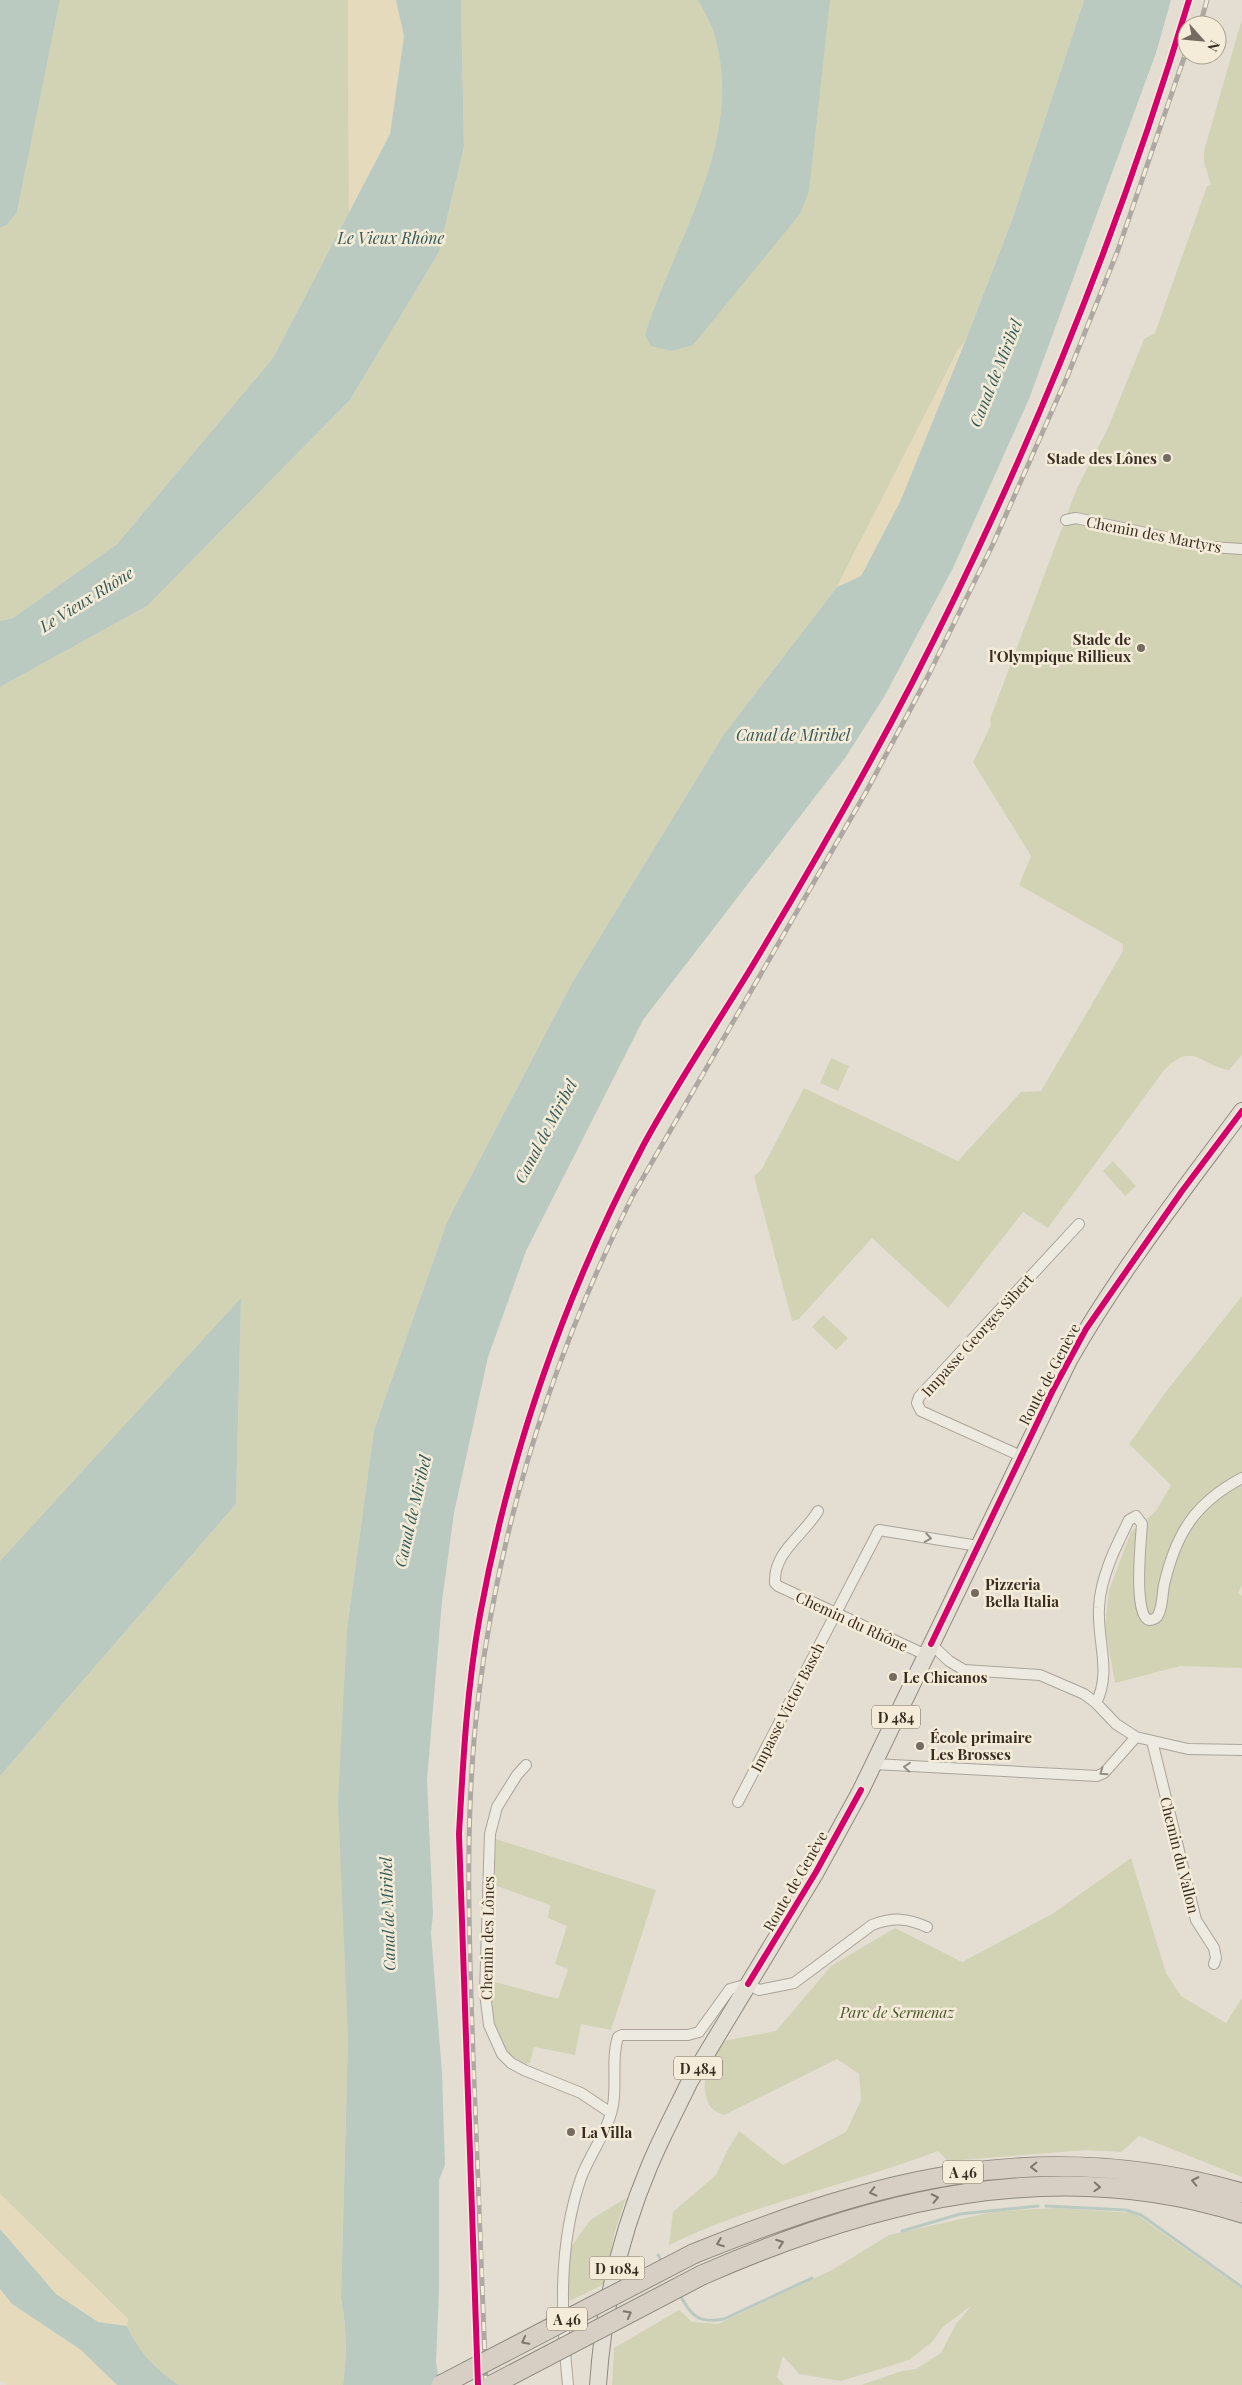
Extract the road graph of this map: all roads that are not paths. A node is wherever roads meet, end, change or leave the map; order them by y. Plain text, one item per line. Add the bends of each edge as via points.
1 (1066, 520) dead end
2 (1242, 549) edge
3 (1242, 1111) edge
4 (1079, 1224) dead end
5 (1021, 1456) junction
6 (1242, 1478) edge
7 (818, 1511) dead end
8 (978, 1546) junction
9 (836, 1613) junction
10 (928, 1650) junction
11 (1096, 1703) junction
12 (1136, 1737) junction
13 (1152, 1741) junction
14 (1242, 1750) edge
15 (874, 1764) junction
16 (526, 1765) dead end
17 (738, 1802) dead end
18 (927, 1927) dead end
19 (1214, 1964) dead end
20 (748, 1984) junction
21 (610, 2113) junction
22 (654, 2155) joint
23 (1242, 2194) edge
24 (1242, 2213) edge
25 (441, 2385) edge
26 (492, 2385) edge
27 (568, 2385) edge
28 (598, 2385) edge

1 - 2 street, Chemin des Martyrs via 1076,518 1211,547
3 - 5 main road, Route de Genève / D 484 via 1086,1329
4 - 5 street, Impasse Georges Sibert via 919,1397 917,1403 920,1411
5 - 8 main road, Route de Genève / D 484
6 - 11 street via 1217,1492 1188,1522 1164,1586 1158,1616 1153,1620 1147,1620 1141,1609 1142,1524 1136,1516 1129,1520 1105,1578 1100,1602 1105,1678
7 - 9 street, Chemin du Rhône via 779,1562 775,1576 778,1586
9 -> 8 street, Impasse Victor Basch via 879,1530
8 - 10 main road, Route de Genève / D 484
9 - 10 street, Chemin du Rhône
9 - 17 street, Impasse Victor Basch
10 - 11 street, Chemin du Rhône via 964,1670 1040,1675 1084,1694
10 - 15 main road, Route de Genève / D 484
11 - 12 street, Chemin du Rhône via 1116,1724
12 - 13 street, Chemin du Rhône
12 -> 15 street via 1104,1773 1097,1776
13 - 14 street, Chemin du Rhône via 1188,1749
13 - 19 street, Chemin du Vallon via 1196,1920 1214,1948
15 - 20 main road, Route de Genève / D 484 via 816,1872
16 - 21 street, Chemin des Lônes via 497,1807 490,1834 485,1993 490,2025 502,2054 511,2063 581,2093
18 - 20 street via 906,1918 884,1920 865,1930 794,1984 759,1990
20 - 21 street via 730,1989 699,2032 688,2036 618,2037
20 - 22 main road, Route de Genève / D 484 via 690,2081
21 - 27 street via 600,2142 581,2179 565,2247 562,2302
22 - 28 main road, Route de Genève / D 1084 via 618,2261 604,2320
23 -> 25 highway, A 46, bridge via 1179,2178 1118,2169 1026,2166 918,2180 798,2214 693,2254
26 -> 24 highway, A 46, bridge via 702,2275 745,2256 826,2227 903,2205 986,2189 1044,2186 1113,2188 1179,2198

